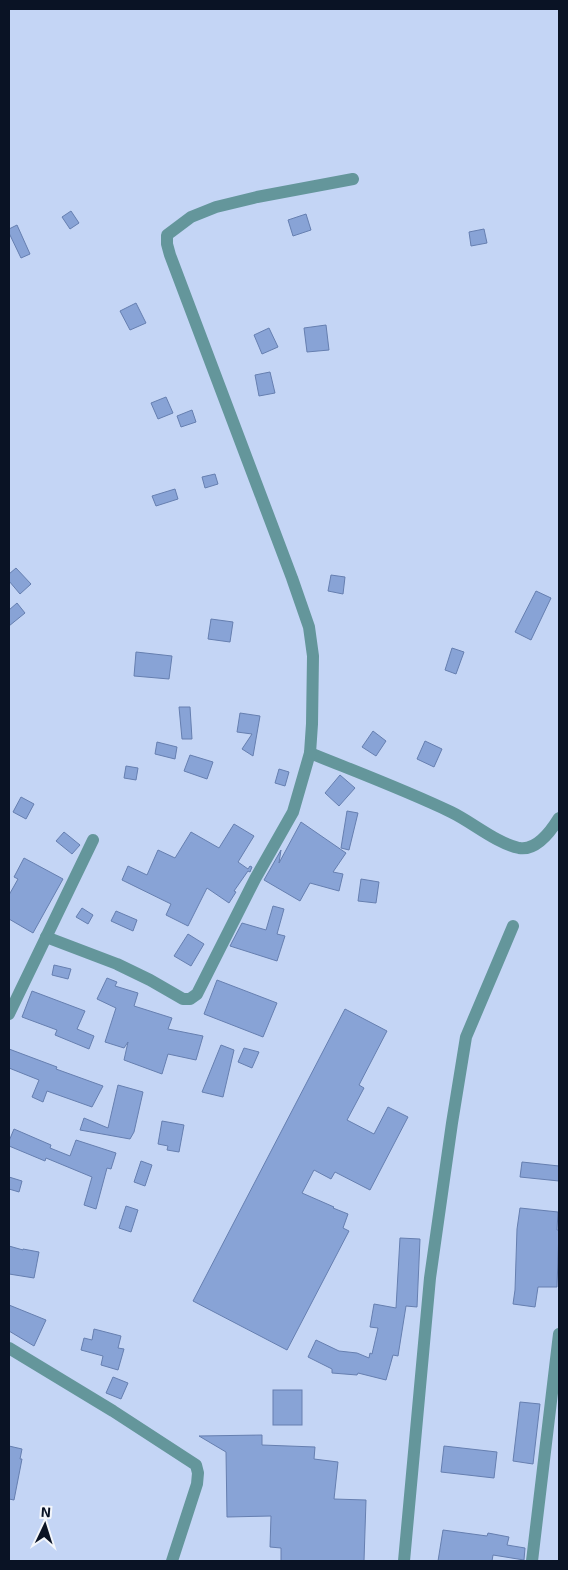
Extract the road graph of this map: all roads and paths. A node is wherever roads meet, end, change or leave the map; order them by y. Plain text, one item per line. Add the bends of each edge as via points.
1 (353, 179) dead end
2 (310, 753) junction
3 (559, 818) edge
4 (93, 840) dead end
5 (513, 926) dead end
6 (46, 937) junction
7 (9, 1014) edge
8 (559, 1334) edge
9 (9, 1348) edge
10 (172, 1561) edge
11 (404, 1561) edge
12 (532, 1561) edge

1 - 2 street via 216,207 191,217 167,235 170,256 286,560 308,627 313,656
2 - 3 street via 408,792 520,848 536,845
2 - 6 street via 293,812 197,994 190,999 182,999 117,964
4 - 6 street
5 - 11 street via 466,1037 430,1278
6 - 7 street
8 - 12 street
9 - 10 street via 196,1465 198,1484

